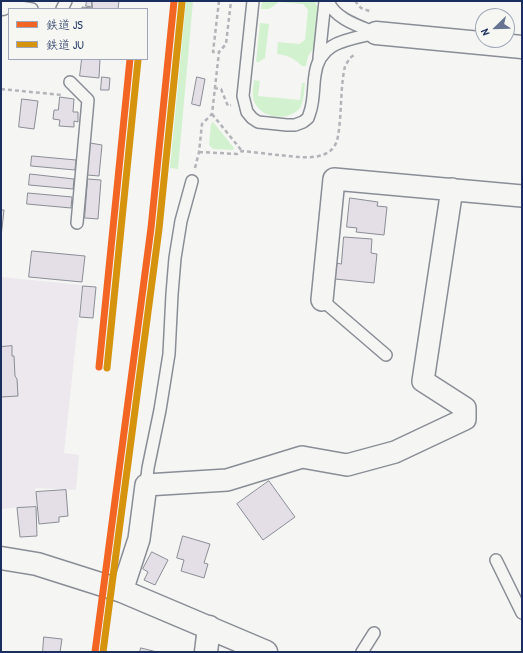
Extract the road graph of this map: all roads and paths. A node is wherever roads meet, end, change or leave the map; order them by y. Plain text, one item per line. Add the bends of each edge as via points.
1 (219, 1) edge
2 (230, 1) edge
3 (253, 1) edge
4 (324, 1) edge
5 (328, 1) edge
6 (355, 1) edge
7 (376, 23) junction
8 (522, 47) edge
9 (219, 52) junction
10 (357, 54) dead end
11 (319, 58) junction
12 (70, 82) dead end
13 (214, 88) junction
14 (1, 89) edge
15 (64, 96) dead end
16 (233, 104) dead end
17 (212, 114) junction
18 (242, 151) junction
19 (199, 152) junction
20 (198, 156) dead end
21 (192, 181) dead end
22 (452, 189) junction
23 (522, 196) edge
24 (77, 223) dead end
25 (322, 300) joint
26 (386, 355) dead end
27 (146, 485) junction
28 (1, 558) edge
29 (496, 560) dead end
30 (122, 591) junction
31 (522, 613) edge
32 (209, 627) junction
33 (374, 633) dead end
34 (206, 652) edge
35 (266, 652) edge
36 (362, 652) edge

1 - 9 path via 213,52
2 - 9 path via 226,44
3 - 11 lane via 244,96 244,105 252,118 266,124 295,125 308,118
4 - 11 lane
5 - 7 lane via 335,12 345,19
6 - 7 path
7 - 8 street
7 - 11 lane via 334,45
9 - 13 path
10 - 18 path via 350,58 345,66 338,136 333,147 306,158
12 - 24 lane via 88,100
13 - 16 path via 221,89 228,106
13 - 17 path
14 - 15 path
17 - 18 path
17 - 19 path via 202,124
18 - 19 path via 237,154
19 - 20 path
21 - 27 lane via 176,251 169,354
22 - 23 street
22 - 25 street via 334,179
22 - 27 street via 423,381 465,408 465,419 395,452 347,464 302,457 227,480
25 - 26 lane
27 - 30 street via 139,539
28 - 30 street via 38,564
29 - 31 lane
30 - 32 street
32 - 34 street
32 - 35 street
33 - 36 lane

